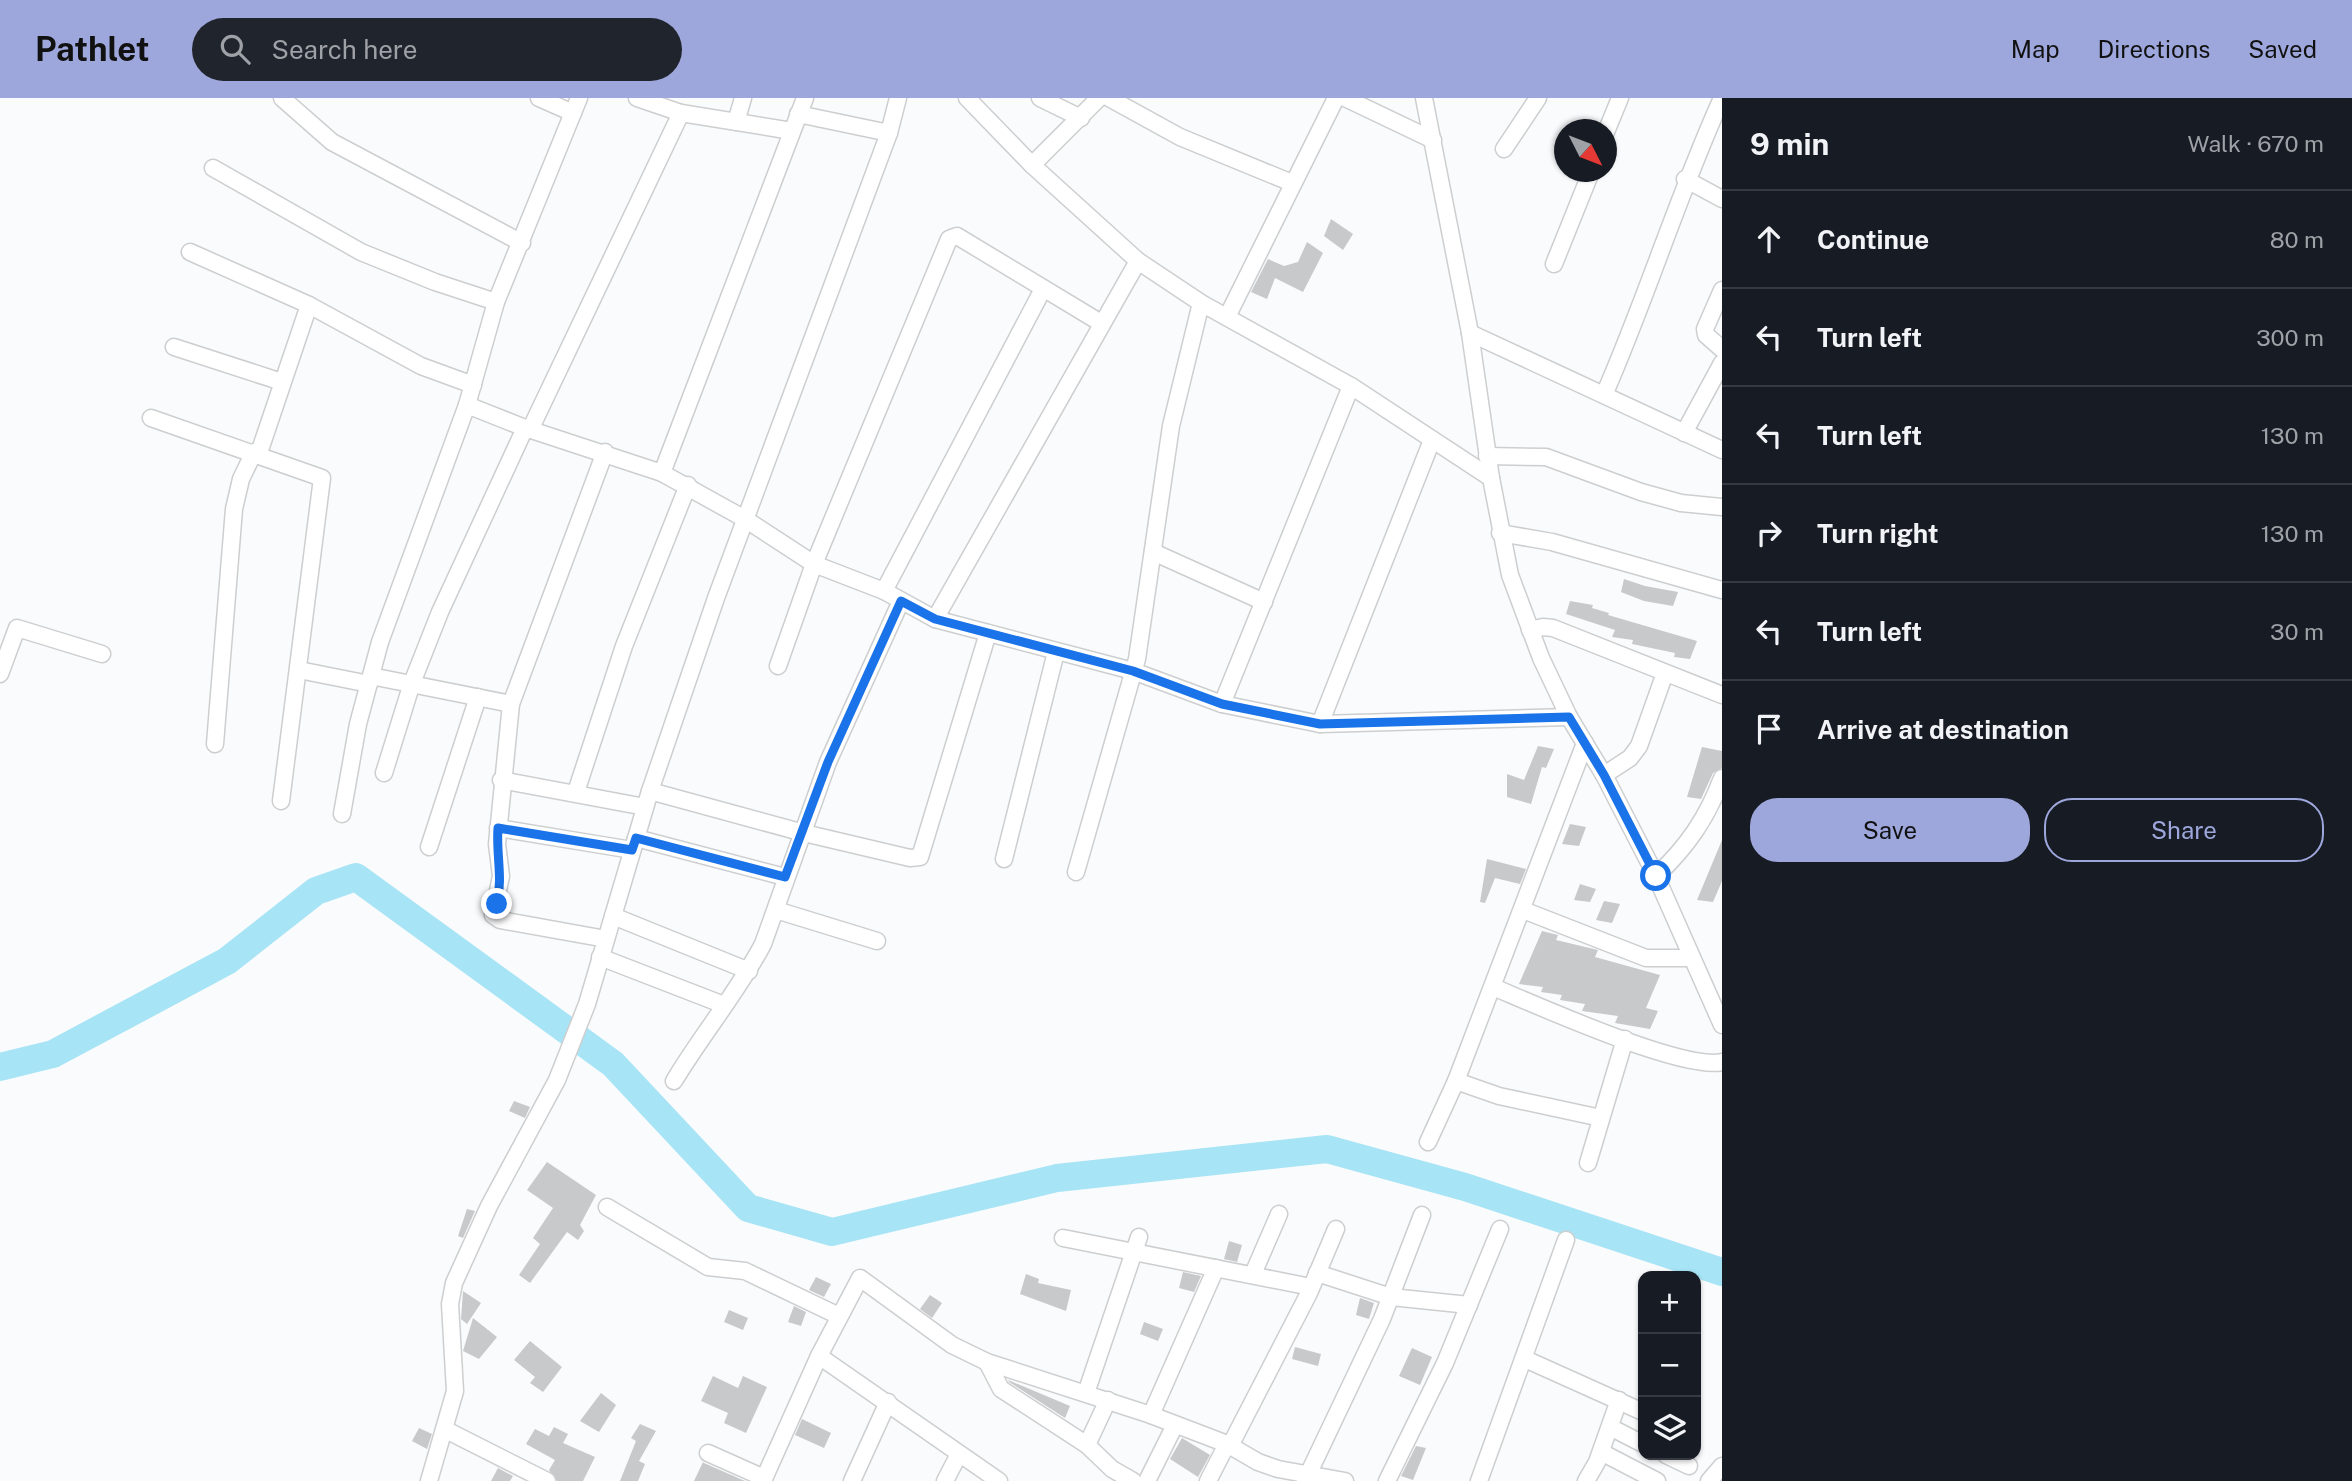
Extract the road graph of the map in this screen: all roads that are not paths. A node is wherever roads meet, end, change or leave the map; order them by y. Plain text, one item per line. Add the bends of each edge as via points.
1 (282, 98) edge
2 (540, 98) edge
3 (637, 98) edge
4 (743, 98) edge
5 (804, 98) edge
6 (898, 98) edge
7 (967, 98) edge
8 (1040, 98) edge
9 (1099, 98) edge
10 (1109, 98) edge
11 (1336, 98) edge
12 (1345, 98) edge
13 (1424, 98) edge
14 (1538, 98) edge
15 (1620, 98) edge
16 (1721, 98) edge
17 (576, 105) edge
18 (681, 113) junction
19 (798, 114) junction
20 (1081, 118) junction
21 (1611, 119) edge
22 (736, 122) junction
23 (792, 131) junction
24 (889, 133) junction
25 (1433, 140) junction
26 (1504, 149) dead end
27 (1032, 165) junction
28 (213, 169) dead end
29 (1685, 179) junction
30 (1587, 182) edge
31 (1292, 183) junction
32 (1722, 200) edge
33 (522, 243) junction
34 (190, 252) dead end
35 (1138, 261) junction
36 (1554, 264) dead end
37 (1043, 289) junction
38 (1722, 290) edge
39 (496, 302) junction
40 (1201, 303) junction
41 (309, 305) junction
42 (1227, 317) junction
43 (1101, 323) junction
44 (1470, 333) junction
45 (174, 347) dead end
46 (1722, 349) edge
47 (1722, 363) edge
48 (282, 382) junction
49 (472, 385) junction
50 (1351, 386) junction
51 (1604, 395) junction
52 (467, 405) junction
53 (151, 418) dead end
54 (528, 429) junction
55 (1685, 432) junction
56 (1432, 440) junction
57 (1722, 450) edge
58 (604, 452) junction
59 (256, 453) junction
60 (1487, 456) junction
61 (662, 473) junction
62 (1491, 478) junction
63 (688, 485) junction
64 (1722, 507) edge
65 (745, 519) junction
66 (1500, 533) junction
67 (1153, 552) junction
68 (814, 564) junction
69 (1722, 590) edge
70 (884, 591) junction
71 (901, 601) junction
72 (1264, 602) junction
73 (935, 619) junction
74 (8, 627) edge
75 (1530, 631) junction
76 (988, 633) junction
77 (1056, 652) junction
78 (102, 654) dead end
79 (778, 666) dead end
80 (299, 670) junction
81 (1133, 671) junction
82 (1665, 673) junction
83 (0, 674) edge
84 (370, 680) junction
85 (412, 683) junction
86 (1722, 695) edge
87 (478, 697) junction
88 (511, 704) junction
89 (1222, 704) junction
90 (1569, 717) junction
91 (1320, 724) junction
92 (1585, 743) junction
93 (215, 744) dead end
94 (384, 774) dead end
95 (1604, 775) junction
96 (1722, 778) edge
97 (501, 780) junction
98 (576, 792) junction
99 (648, 799) junction
100 (281, 801) dead end
101 (342, 814) dead end
102 (498, 828) junction
103 (804, 833) junction
104 (634, 844) junction
105 (429, 848) dead end
106 (1004, 859) dead end
107 (1076, 872) dead end
108 (1656, 876) junction
109 (785, 877) junction
110 (776, 910) junction
111 (1523, 910) junction
112 (613, 916) junction
113 (606, 939) junction
114 (877, 941) dead end
115 (600, 957) junction
116 (1691, 958) junction
117 (749, 971) junction
118 (1493, 987) junction
119 (724, 1005) junction
120 (1720, 1014) edge
121 (1625, 1039) junction
122 (1722, 1062) edge
123 (674, 1081) dead end
124 (1456, 1081) junction
125 (1601, 1118) junction
126 (1428, 1142) dead end
127 (1588, 1163) dead end
128 (607, 1207) dead end
129 (1279, 1214) dead end
130 (1422, 1215) dead end
131 (1336, 1228) dead end
132 (1500, 1229) dead end
133 (1062, 1238) dead end
134 (1566, 1240) dead end
135 (1136, 1245) junction
136 (1216, 1268) junction
137 (1253, 1274) junction
138 (1314, 1280) junction
139 (1391, 1297) junction
140 (1469, 1305) junction
141 (839, 1316) junction
142 (819, 1356) junction
143 (1525, 1359) junction
144 (987, 1362) junction
145 (1086, 1392) junction
146 (1108, 1400) junction
147 (1619, 1400) junction
148 (888, 1402) junction
149 (1638, 1410) edge
150 (1151, 1415) junction
151 (1174, 1425) junction
152 (1610, 1427) junction
153 (446, 1430) junction
154 (1638, 1441) edge
155 (1087, 1445) junction
156 (1228, 1445) junction
157 (1601, 1452) junction
158 (708, 1453) dead end
159 (959, 1454) junction
160 (1676, 1460) edge
161 (1722, 1465) edge
162 (1689, 1466) dead end
163 (1307, 1478) edge
164 (763, 1479) edge
165 (429, 1481) edge
166 (547, 1481) edge
167 (852, 1481) edge
168 (945, 1481) edge
169 (999, 1481) edge
170 (1133, 1481) edge
171 (1147, 1481) edge
172 (1208, 1481) edge
173 (1345, 1481) edge
174 (1387, 1481) edge
175 (1479, 1481) edge
176 (1586, 1481) edge
177 (1657, 1481) edge
178 (1709, 1481) edge

1 - 33 street via 332,142
2 - 17 street
3 - 18 street
4 - 22 street
5 - 19 street
6 - 24 street
7 - 27 street
8 - 20 street
9 - 20 street
10 - 31 street via 1180,137
11 - 31 street
12 - 25 street
13 - 25 street
14 - 26 street
15 - 21 street
16 - 29 street
17 - 33 street
18 - 22 street
18 - 54 street
19 - 23 street
19 - 24 street
20 - 27 street
22 - 23 street
23 - 61 street
24 - 65 street
25 - 44 street
27 - 35 street
28 - 39 street via 361,252
29 - 32 street
29 - 51 street
30 - 36 street
31 - 42 street
33 - 39 street
34 - 41 street
35 - 40 street
35 - 43 street
37 - 43 street
37 - 68 street via 957,236 949,239
37 - 70 street
38 - 46 street via 1705,329
39 - 49 street
40 - 42 street
40 - 67 street via 1171,426
41 - 48 street
41 - 49 street via 421,366
42 - 50 street
43 - 73 street
44 - 51 street
44 - 60 street
45 - 48 street
47 - 55 street
48 - 59 street
49 - 52 street
50 - 56 street
50 - 72 street
51 - 55 street
52 - 54 street
52 - 84 street
53 - 59 street
54 - 58 street
54 - 85 street via 445,599
55 - 57 street
56 - 62 street
56 - 91 street
58 - 61 street
58 - 88 street
59 - 80 street via 319,475 323,481
59 - 93 street via 241,480 234,509
60 - 62 street
60 - 64 street via 1546,457 1641,492 1681,503
61 - 63 street
62 - 66 street
63 - 65 street
63 - 98 street via 624,646
65 - 68 street
65 - 99 street
66 - 69 street via 1552,542
66 - 75 street
67 - 72 street
67 - 81 street
68 - 70 street
68 - 79 street
70 - 71 street
71 - 73 street
71 - 103 street via 828,762
72 - 89 street
73 - 76 street
74 - 78 street
74 - 83 street
75 - 82 street via 1553,628
75 - 90 street
76 - 77 street
76 - 103 street via 920,857
77 - 81 street
77 - 106 street
80 - 84 street
80 - 100 street
81 - 89 street
81 - 107 street
82 - 86 street
82 - 95 street via 1639,746
84 - 85 street
84 - 101 street
85 - 87 street
85 - 94 street
87 - 88 street
87 - 105 street
88 - 97 street
89 - 91 street
90 - 91 street
90 - 92 street
92 - 95 street
92 - 111 street
95 - 108 street
96 - 108 street via 1695,834
97 - 98 street
97 - 102 street
98 - 99 street
99 - 103 street
99 - 104 street
102 - 104 street
102 - 113 street via 501,876 496,919
103 - 109 street
104 - 109 street
104 - 112 street
108 - 116 street
109 - 110 street
110 - 114 street
110 - 117 street
111 - 116 street via 1646,958
111 - 118 street
112 - 113 street
112 - 117 street
113 - 115 street
115 - 119 street
115 - 153 street via 557,1080 489,1206 454,1283 450,1304 455,1391
116 - 120 street
117 - 119 street
118 - 121 street
118 - 124 street
119 - 123 street
121 - 122 street via 1678,1059
121 - 125 street
124 - 125 street via 1499,1096
124 - 126 street
125 - 127 street
128 - 141 street via 708,1267 745,1271
129 - 137 street
130 - 139 street
131 - 138 street
132 - 140 street
133 - 135 street
134 - 143 street
135 - 136 street
135 - 145 street
136 - 137 street
136 - 150 street
137 - 138 street
138 - 139 street
138 - 156 street
139 - 140 street
139 - 163 street
140 - 174 street
141 - 142 street
141 - 144 street via 863,1279 952,1345
142 - 148 street
142 - 164 street
143 - 147 street
143 - 175 street
144 - 145 street
144 - 155 street via 1000,1389
145 - 146 street
146 - 150 street
146 - 155 street
147 - 149 street
147 - 152 street
148 - 159 street
148 - 167 street
150 - 151 street
151 - 156 street
151 - 171 street
152 - 154 street
152 - 157 street
153 - 165 street
153 - 166 street
155 - 170 street
156 - 163 street via 1258,1462
156 - 172 street
157 - 176 street
157 - 177 street
158 - 164 street
159 - 168 street
159 - 169 street
160 - 162 street
161 - 178 street
163 - 173 street

